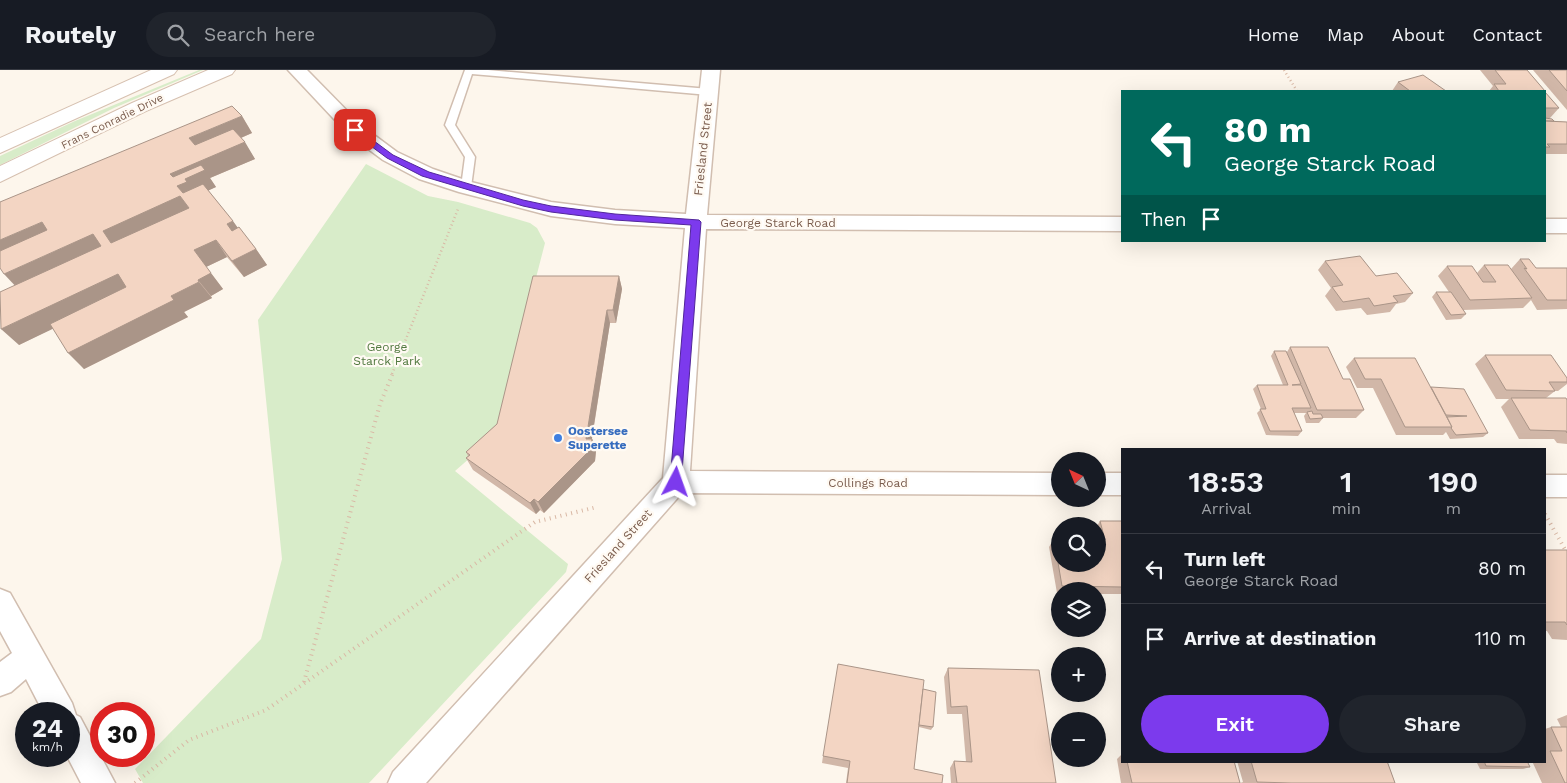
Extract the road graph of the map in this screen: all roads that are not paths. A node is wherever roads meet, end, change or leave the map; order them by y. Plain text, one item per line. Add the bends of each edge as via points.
1 (167, 70) edge
2 (225, 70) edge
3 (297, 70) edge
4 (469, 70) edge
5 (711, 70) edge
6 (709, 92) junction
7 (0, 146) edge
8 (0, 175) edge
9 (466, 187) junction
10 (696, 222) junction
11 (1121, 224) edge
12 (1546, 226) edge
13 (1567, 226) edge
14 (676, 482) junction
15 (1051, 484) edge
16 (1106, 484) edge
17 (1121, 484) edge
18 (1546, 486) edge
19 (1567, 486) edge
20 (0, 602) edge
21 (30, 657) junction
22 (0, 681) edge
23 (54, 702) edge
24 (80, 748) edge
25 (99, 783) edge
26 (404, 783) edge

1 - 7 main road, Frans Conradie Drive
2 - 8 main road, Frans Conradie Drive via 139,106
3 - 9 street, George Starck Road via 355,130 390,156 426,174
4 - 6 lane
4 - 9 lane via 450,125 470,157
5 - 6 street, Friesland Street
6 - 10 street, Friesland Street
9 - 10 street, George Starck Road via 551,209
10 - 11 street, George Starck Road
10 - 14 street, Friesland Street
12 - 13 street
14 - 15 street, Collings Road
14 - 26 street, Friesland Street
16 - 17 street
18 - 19 street
20 - 21 street
21 - 22 street
21 - 23 street
24 - 25 street

